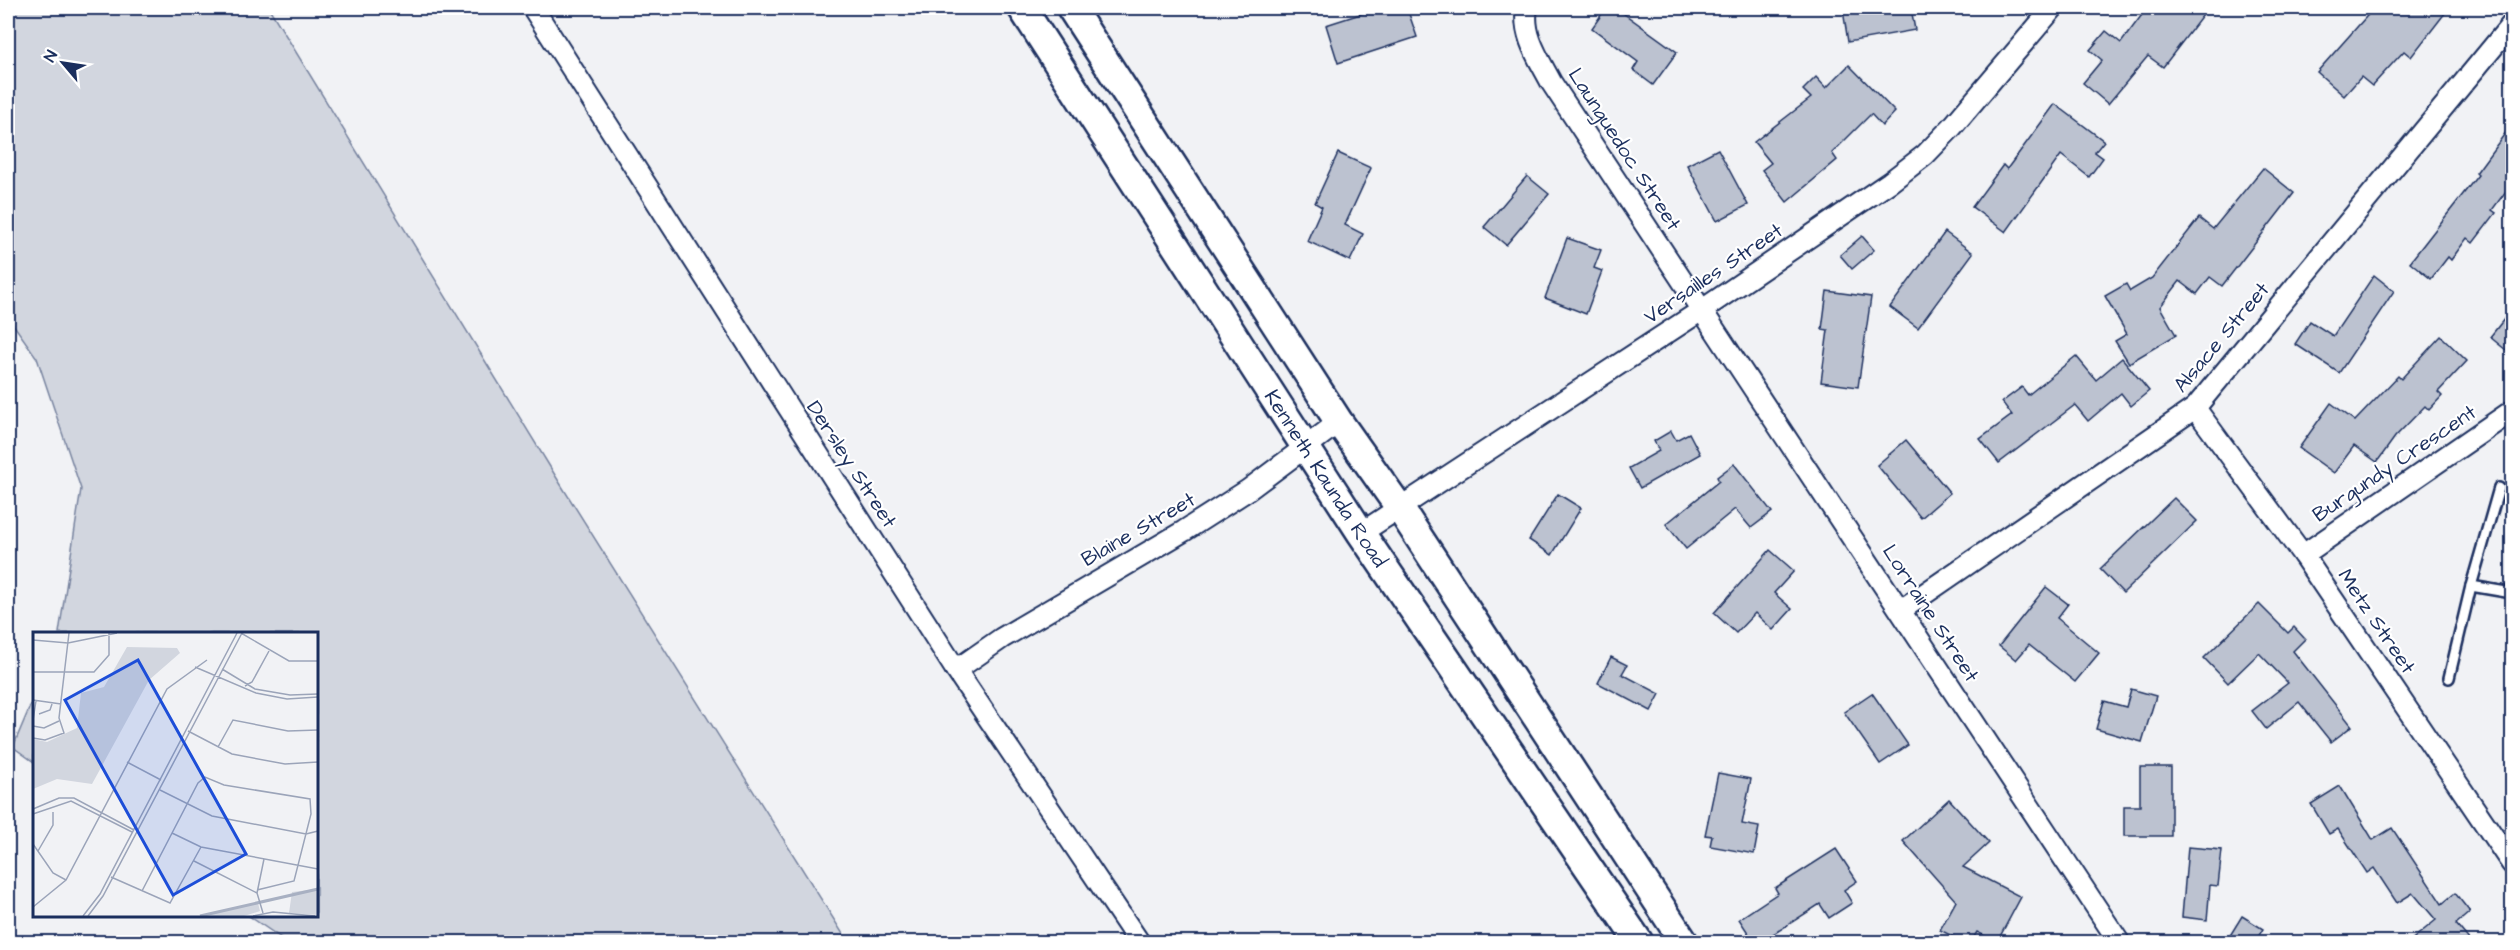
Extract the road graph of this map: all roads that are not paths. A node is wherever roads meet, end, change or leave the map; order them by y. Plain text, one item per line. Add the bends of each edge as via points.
1 (533, 8) edge
2 (1022, 8) edge
3 (1071, 8) edge
4 (1527, 8) edge
5 (2053, 8) edge
6 (2512, 24) edge
7 (1702, 310) junction
8 (2195, 408) junction
9 (2512, 411) edge
10 (1339, 422) junction
11 (1305, 448) junction
12 (2499, 488) dead end
13 (1399, 507) junction
14 (1361, 533) junction
15 (2303, 555) junction
16 (2471, 586) junction
17 (2512, 593) edge
18 (1901, 610) junction
19 (956, 670) junction
20 (2449, 678) dead end
21 (2512, 864) edge
22 (1138, 942) edge
23 (1639, 942) edge
24 (1684, 942) edge
25 (2119, 942) edge

1 - 19 street, Dersley Street
2 - 11 main road, Kenneth Kaunda Road
3 - 10 main road, Kenneth Kaunda Road
4 - 7 street, Launguedoc Street via 1526,25 1532,46 1551,82
5 - 7 street, Versailles Street via 1925,155
6 - 8 street, Alsace Street
7 - 13 street, Versailles Street
7 - 18 street, Lorraine Street
8 - 15 street, Metz Street
8 - 18 street, Alsace Street
9 - 15 street, Burgundy Crescent
10 - 11 street, Blaine Street
10 - 13 main road, Kenneth Kaunda Road
11 - 14 main road, Kenneth Kaunda Road
11 - 19 street, Blaine Street via 1184,531 1031,620
12 - 16 lane
13 - 14 street, Versailles Street
13 - 24 main road, Kenneth Kaunda Road
14 - 23 main road, Kenneth Kaunda Road
15 - 21 street, Metz Street
16 - 17 lane
16 - 20 lane
18 - 25 street, Lorraine Street
19 - 22 street, Dersley Street

